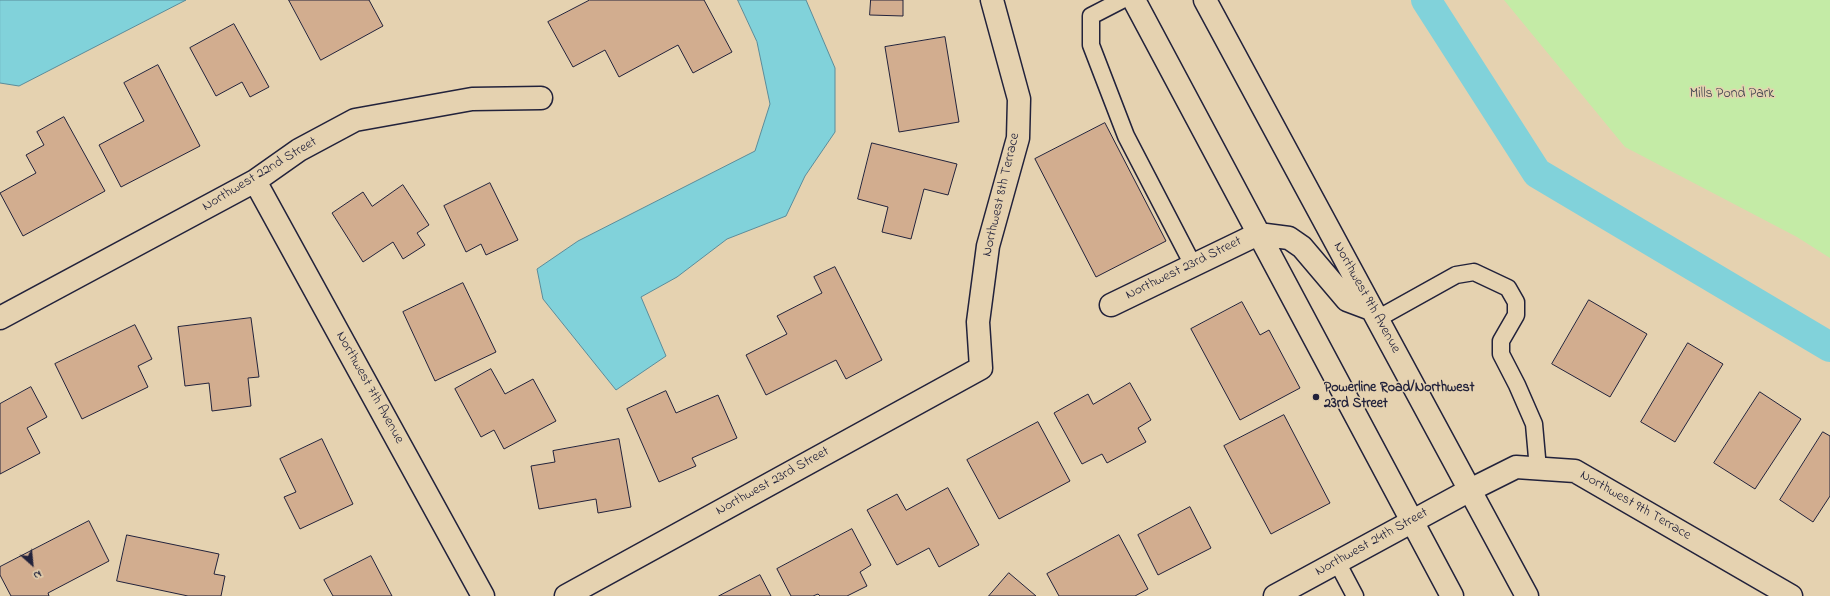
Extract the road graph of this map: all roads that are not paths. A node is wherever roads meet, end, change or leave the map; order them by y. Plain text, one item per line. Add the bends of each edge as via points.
1 (992, 0) edge
2 (1122, 0) edge
3 (1134, 0) edge
4 (1205, 0) edge
5 (541, 98) dead end
6 (255, 181) junction
7 (1258, 234) junction
8 (1194, 265) junction
9 (1111, 305) dead end
10 (1374, 314) junction
11 (0, 318) edge
12 (981, 368) joint
13 (1538, 469) junction
14 (1470, 490) junction
15 (1412, 521) junction
16 (1337, 562) junction
17 (483, 596) edge
18 (566, 596) edge
19 (1274, 596) edge
20 (1355, 596) edge
21 (1452, 596) edge
22 (1526, 596) edge
23 (1791, 596) edge

1 - 12 street, Northwest 8th Terrace via 1019,99 1018,138 988,246 978,322
2 - 8 lane via 1091,16 1091,45 1126,136
3 - 7 street
4 - 10 street, Northwest 9th Avenue
5 - 6 street, Northwest 22nd Street via 472,100 355,120 299,150
6 - 11 street, Northwest 22nd Street
6 - 17 street, Northwest 7th Avenue
7 - 8 street, Northwest 23rd Street
7 - 10 street via 1289,238 1302,246 1347,300
7 - 15 street
8 - 9 street, Northwest 23rd Street
10 - 13 lane via 1456,275 1474,272 1508,288 1516,302 1516,316 1501,341 1501,354 1534,424
10 - 14 street, Northwest 9th Avenue
12 - 18 street, Northwest 23rd Street
13 - 14 street, Northwest 9th Terrace via 1516,467
13 - 23 street, Northwest 9th Terrace via 1575,471
14 - 15 street, Northwest 24th Street
14 - 22 street, Northwest 9th Avenue
15 - 16 street, Northwest 24th Street
15 - 21 street
16 - 19 street, Northwest 24th Street
16 - 20 lane

